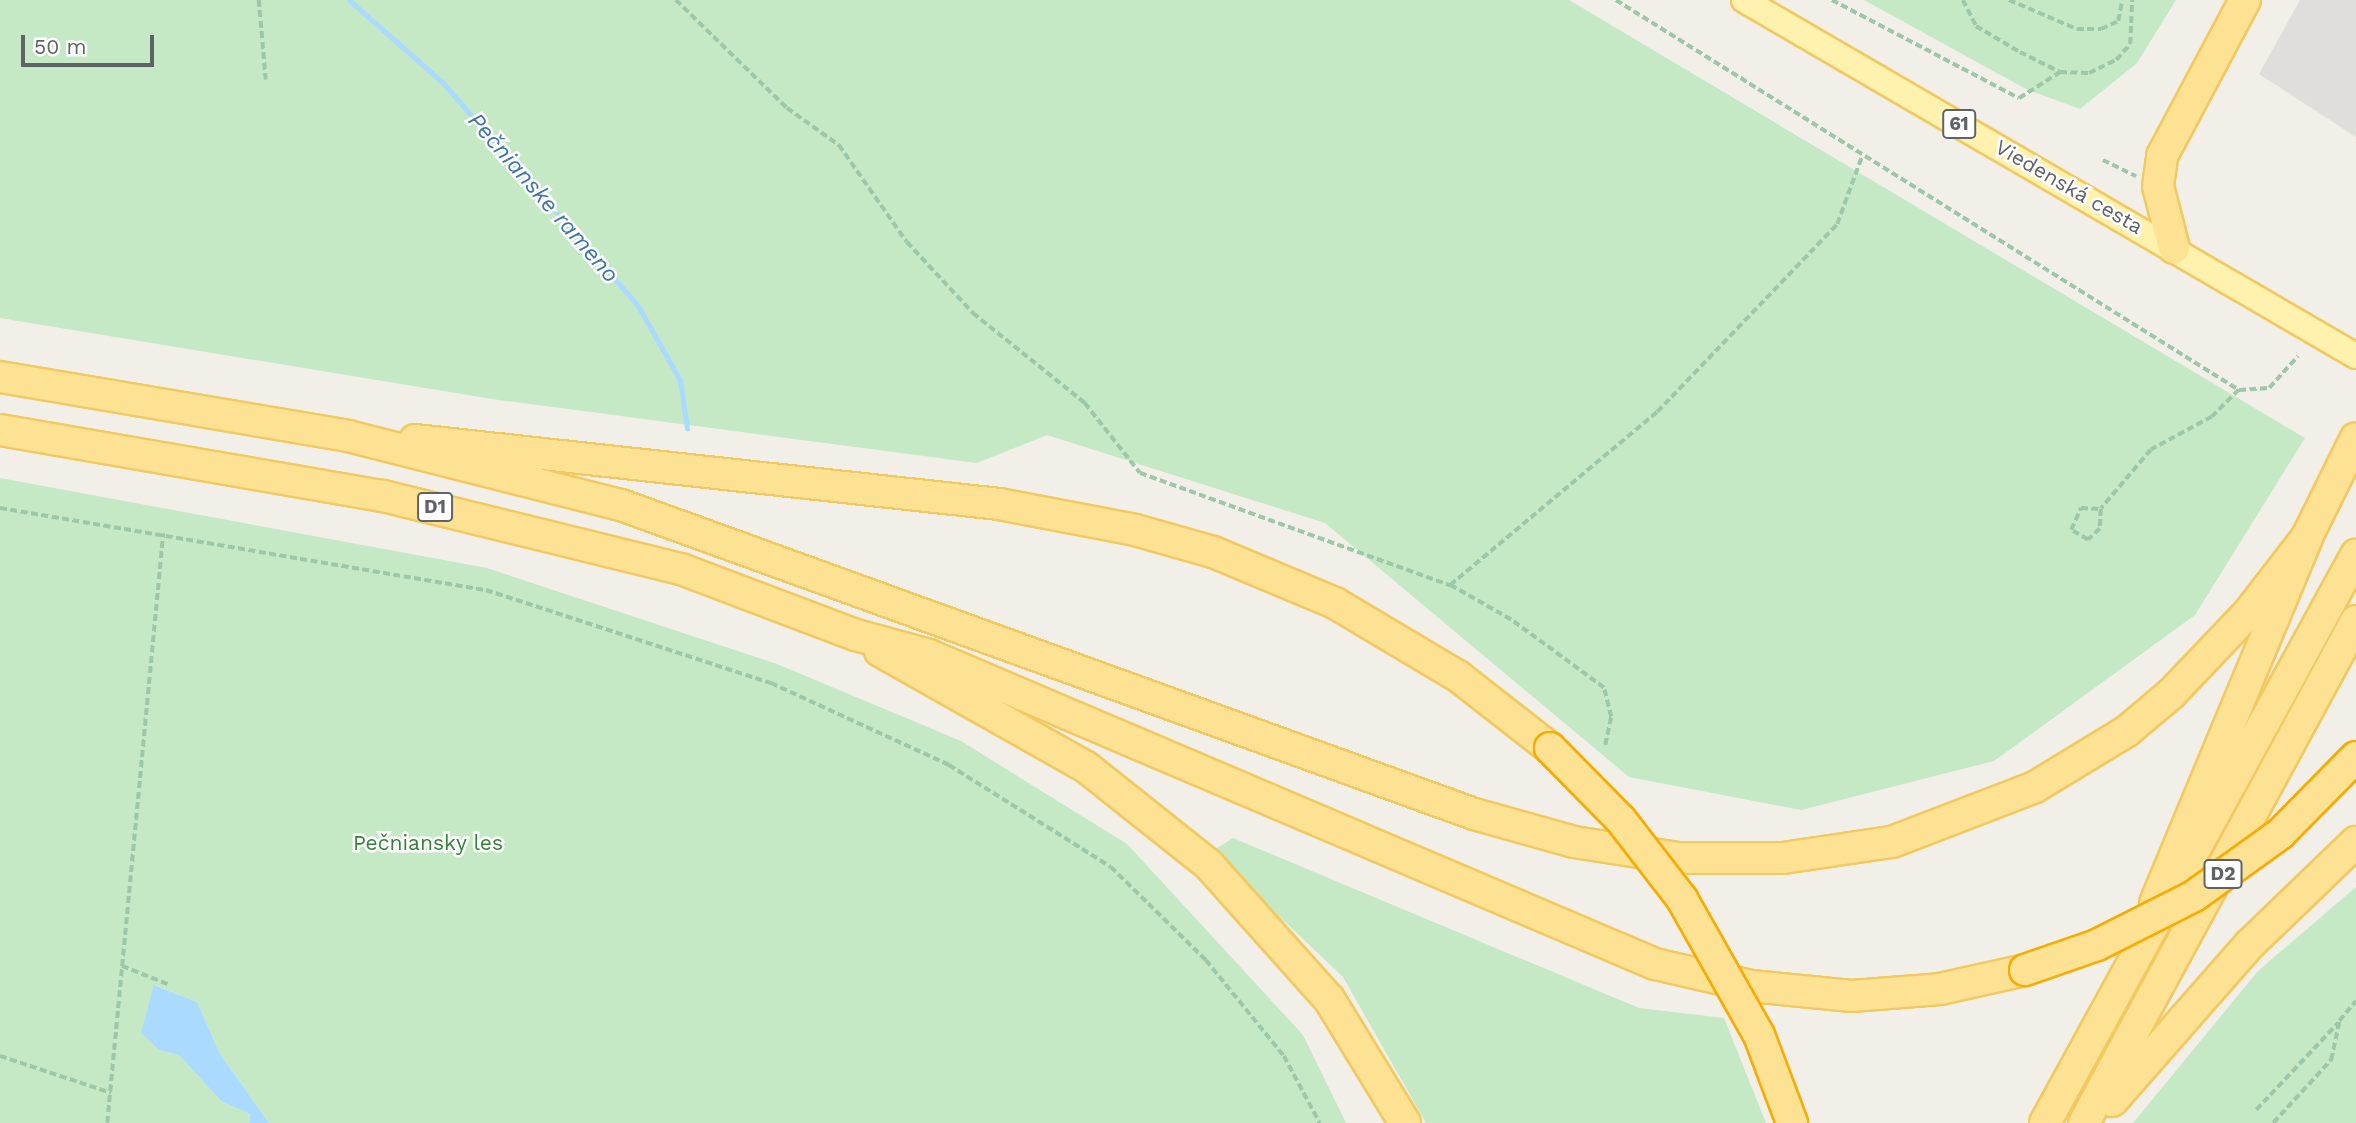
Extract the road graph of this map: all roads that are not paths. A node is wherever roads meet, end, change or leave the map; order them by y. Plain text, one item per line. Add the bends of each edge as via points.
1 (1744, 0) edge
2 (2245, 0) edge
3 (2174, 248) junction
4 (2356, 356) edge
5 (0, 377) edge
6 (0, 430) edge
7 (348, 436) junction
8 (2356, 438) edge
9 (2307, 537) junction
10 (2356, 555) edge
11 (2356, 621) edge
12 (856, 635) junction
13 (2356, 757) edge
14 (2356, 842) edge
15 (2135, 967) junction
16 (1405, 1123) edge
17 (1792, 1123) edge
18 (2045, 1123) edge
19 (2084, 1123) edge
20 (2094, 1123) edge

1 - 3 main road, Viedenská cesta / 61
2 - 3 highway via 2162,156 2158,186
3 - 4 main road, Viedenská cesta / 61
5 - 7 highway
6 - 12 highway, D1 via 383,496 581,540
7 - 9 highway via 685,525 1475,814 1574,842 1677,859 1783,858 1892,842 2035,787 2127,731 2171,694 2249,611
7 - 17 highway, bridge via 472,443 999,504 1135,530 1213,552 1335,603 1460,677 1550,748 1620,820 1682,899 1759,1035
8 - 9 highway
9 - 15 highway via 2170,855
10 - 15 highway, D2
11 - 19 highway, D2 via 2184,949
12 - 13 highway, bridge via 929,655 1655,964 1751,986 1852,996 1940,989 2025,970 2097,945 2194,896 2280,834
12 - 16 highway via 1086,767 1209,865 1329,999
14 - 20 highway via 2249,945
15 - 18 highway, D2

